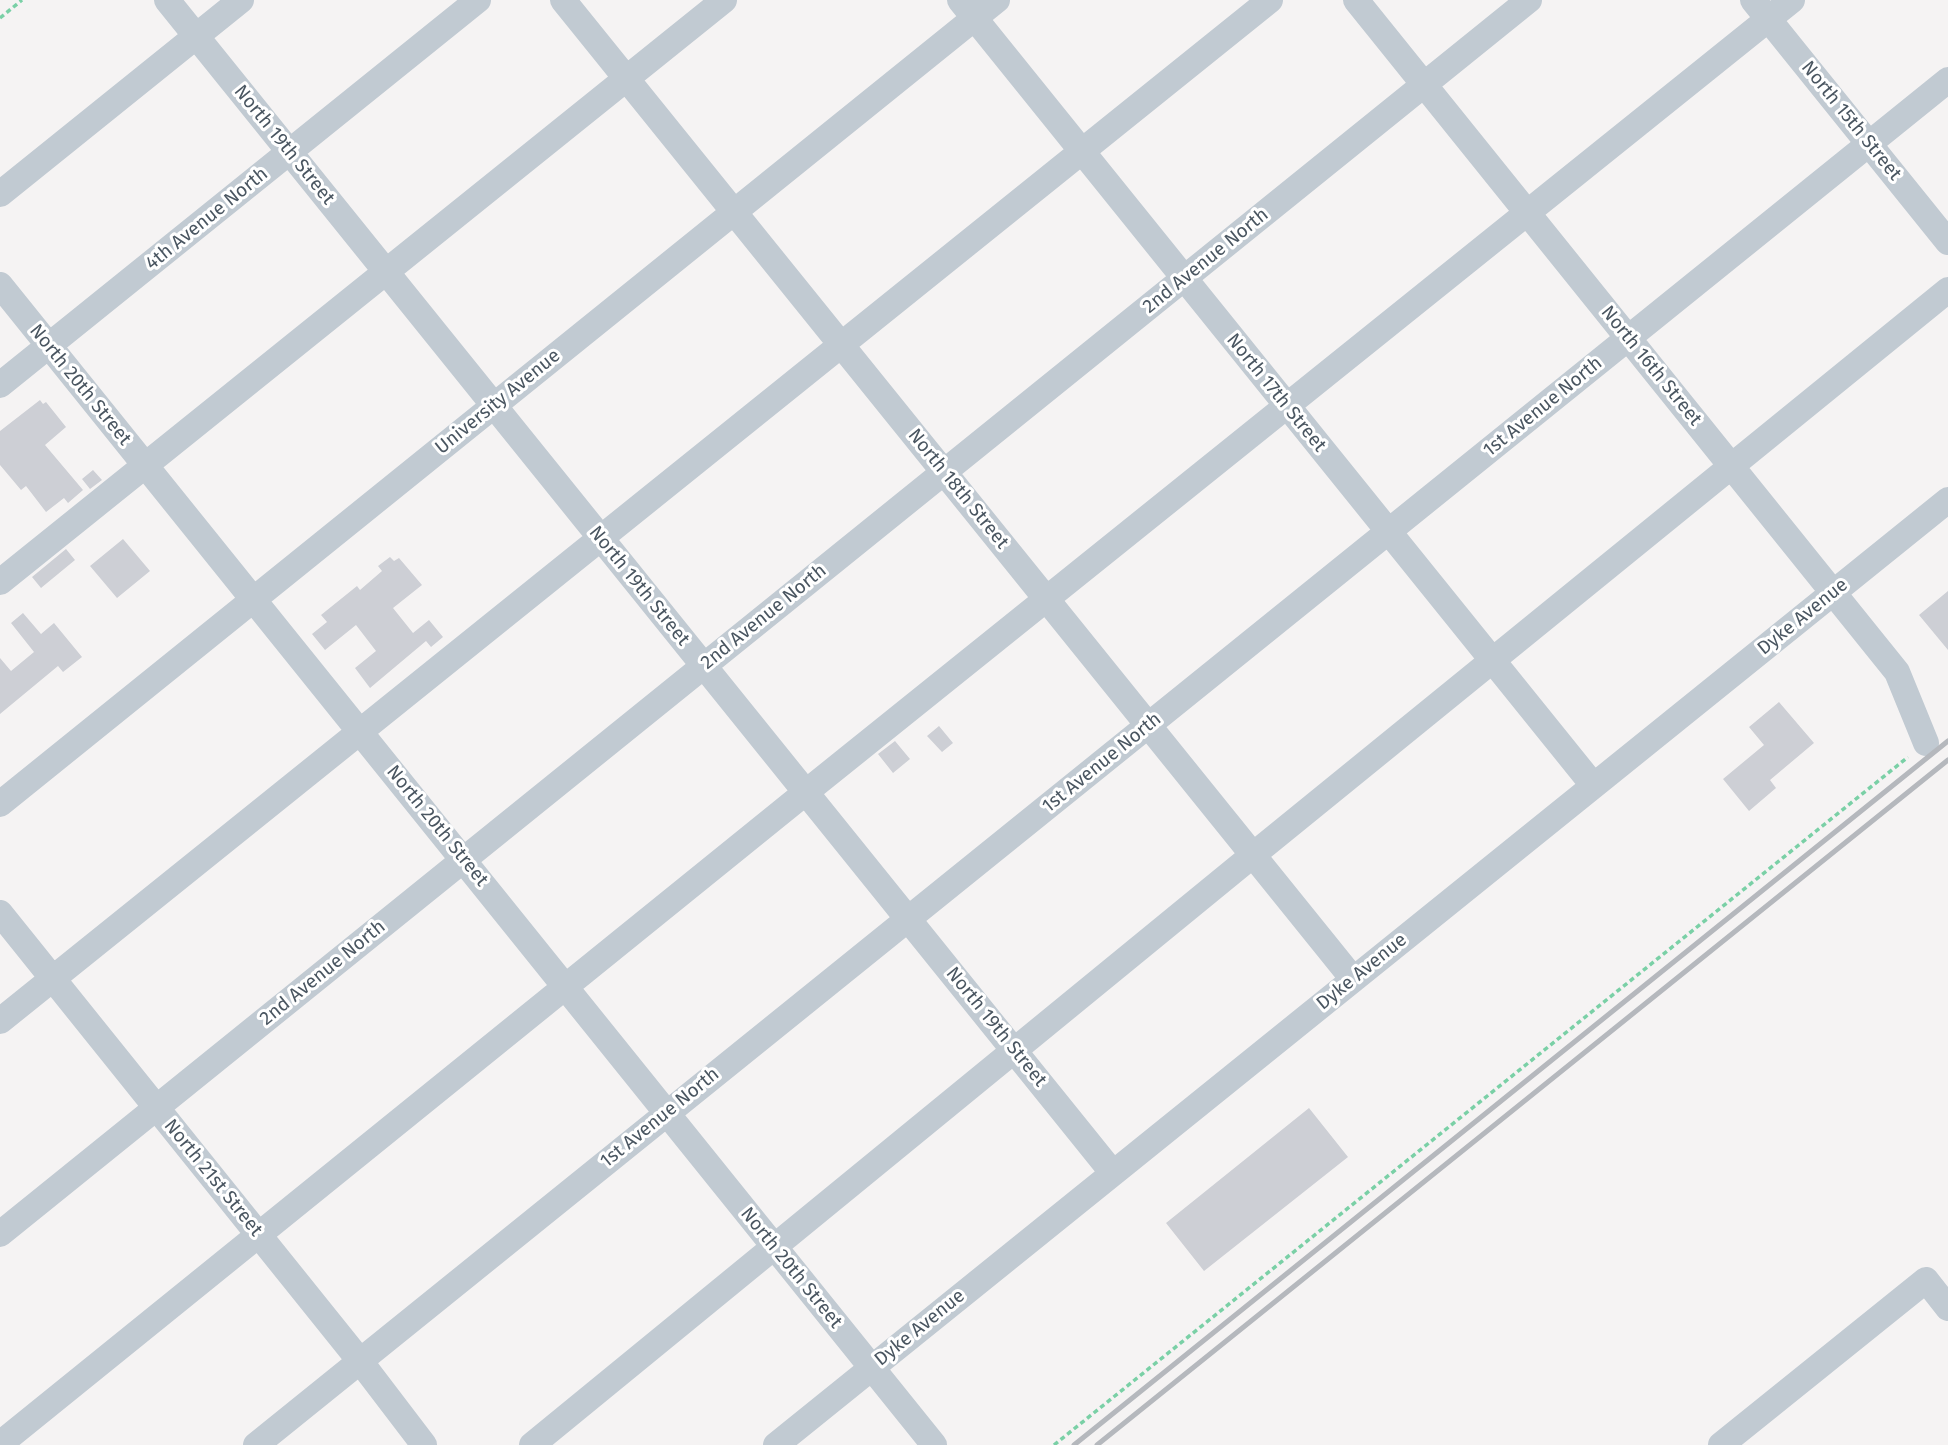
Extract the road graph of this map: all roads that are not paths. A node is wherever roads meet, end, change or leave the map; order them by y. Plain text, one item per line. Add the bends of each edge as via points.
1 (167, 0) edge
2 (241, 0) edge
3 (478, 0) edge
4 (563, 0) edge
5 (724, 0) edge
6 (997, 0) edge
7 (1270, 0) edge
8 (1356, 0) edge
9 (1528, 0) edge
10 (1792, 0) edge
11 (967, 9) edge
12 (1761, 10) edge
13 (196, 36) junction
14 (626, 79) junction
15 (1948, 80) edge
16 (1424, 85) junction
17 (1869, 143) junction
18 (1082, 151) junction
19 (290, 153) junction
20 (0, 194) edge
21 (734, 212) junction
22 (1528, 213) junction
23 (1948, 242) edge
24 (386, 272) junction
25 (1185, 278) junction
26 (0, 285) edge
27 (1948, 290) edge
28 (1628, 338) junction
29 (842, 344) junction
30 (48, 345) junction
31 (0, 384) edge
32 (494, 405) junction
33 (1288, 407) junction
34 (146, 465) junction
35 (1732, 466) junction
36 (944, 472) junction
37 (1948, 500) edge
38 (1388, 532) junction
39 (600, 538) junction
40 (0, 582) edge
41 (1834, 593) junction
42 (253, 598) junction
43 (1048, 599) junction
44 (1492, 660) junction
45 (704, 666) junction
46 (1149, 725) junction
47 (360, 731) junction
48 (1926, 743) road end
49 (1593, 785) junction
50 (807, 791) junction
51 (4, 792) edge
52 (1252, 855) junction
53 (464, 860) junction
54 (0, 913) edge
55 (908, 919) junction
56 (53, 979) junction
57 (1353, 979) junction
58 (567, 988) junction
59 (0, 1021) edge
60 (1015, 1051) junction
61 (157, 1107) junction
62 (667, 1112) junction
63 (1112, 1172) junction
64 (0, 1234) edge
65 (259, 1236) junction
66 (775, 1247) junction
67 (1948, 1308) edge
68 (360, 1362) junction
69 (871, 1368) junction
70 (0, 1444) edge
71 (256, 1445) edge
72 (424, 1445) edge
73 (532, 1445) edge
74 (776, 1445) edge
75 (934, 1445) edge
76 (1721, 1445) edge

1 - 13 street, North 19th Street
2 - 13 street
3 - 19 street, 4th Avenue North
4 - 14 street, North 18th Street
5 - 14 street
6 - 11 street, University Avenue
7 - 18 street
8 - 16 street, North 16th Street
9 - 16 street, 2nd Avenue North
10 - 12 street
11 - 18 street, North 17th Street
11 - 21 street, University Avenue
12 - 17 street, North 15th Street
12 - 22 street
13 - 19 street, North 19th Street
13 - 20 street
14 - 21 street, North 18th Street
14 - 24 street
15 - 17 street, 1st Avenue North
16 - 22 street, North 16th Street
16 - 25 street, 2nd Avenue North
17 - 23 street, North 15th Street
17 - 28 street, 1st Avenue North
18 - 25 street, North 17th Street
18 - 29 street
19 - 24 street, North 19th Street
19 - 30 street, 4th Avenue North
21 - 29 street, North 18th Street
21 - 32 street, University Avenue
22 - 28 street, North 16th Street
22 - 33 street
24 - 32 street, North 19th Street
24 - 34 street
25 - 33 street, North 17th Street
25 - 36 street, 2nd Avenue North
26 - 30 street, North 20th Street
27 - 35 street
28 - 35 street, North 16th Street
28 - 38 street, 1st Avenue North
29 - 36 street, North 18th Street
29 - 39 street
30 - 31 street, 4th Avenue North
30 - 34 street, North 20th Street
32 - 39 street, North 19th Street
32 - 42 street, University Avenue
33 - 38 street, North 17th Street
33 - 43 street
34 - 40 street
34 - 42 street, North 20th Street
35 - 41 street, North 16th Street
35 - 44 street
36 - 43 street, North 18th Street
36 - 45 street, 2nd Avenue North
37 - 41 street, Dyke Avenue
38 - 44 street, North 17th Street
38 - 46 street, 1st Avenue North
39 - 45 street, North 19th Street
39 - 47 street
41 - 48 street, North 16th Street via 1897,672
41 - 49 street, Dyke Avenue
42 - 47 street, North 20th Street
42 - 51 street, University Avenue
43 - 46 street, North 18th Street
43 - 50 street
44 - 49 street, North 17th Street
44 - 52 street
45 - 50 street, North 19th Street
45 - 53 street, 2nd Avenue North
46 - 52 street, North 18th Street
46 - 55 street, 1st Avenue North
47 - 53 street, North 20th Street
47 - 56 street
49 - 57 street, Dyke Avenue
50 - 55 street, North 19th Street
50 - 58 street
52 - 57 street, North 18th Street
52 - 60 street
53 - 58 street, North 20th Street
53 - 61 street, 2nd Avenue North
54 - 56 street, North 21st Street
55 - 60 street, North 19th Street
55 - 62 street, 1st Avenue North
56 - 59 street
56 - 61 street, North 21st Street
57 - 63 street, Dyke Avenue
58 - 62 street, North 20th Street
58 - 65 street
60 - 63 street, North 19th Street
60 - 66 street
61 - 64 street, 2nd Avenue North
61 - 65 street, North 21st Street
62 - 66 street, North 20th Street
62 - 68 street, 1st Avenue North
63 - 69 street, Dyke Avenue
65 - 68 street, North 21st Street
65 - 70 street
66 - 69 street, North 20th Street
66 - 73 street
67 - 76 street via 1926,1280
68 - 71 street, 1st Avenue North
68 - 72 street, North 21st Street
69 - 74 street, Dyke Avenue
69 - 75 street, North 20th Street

